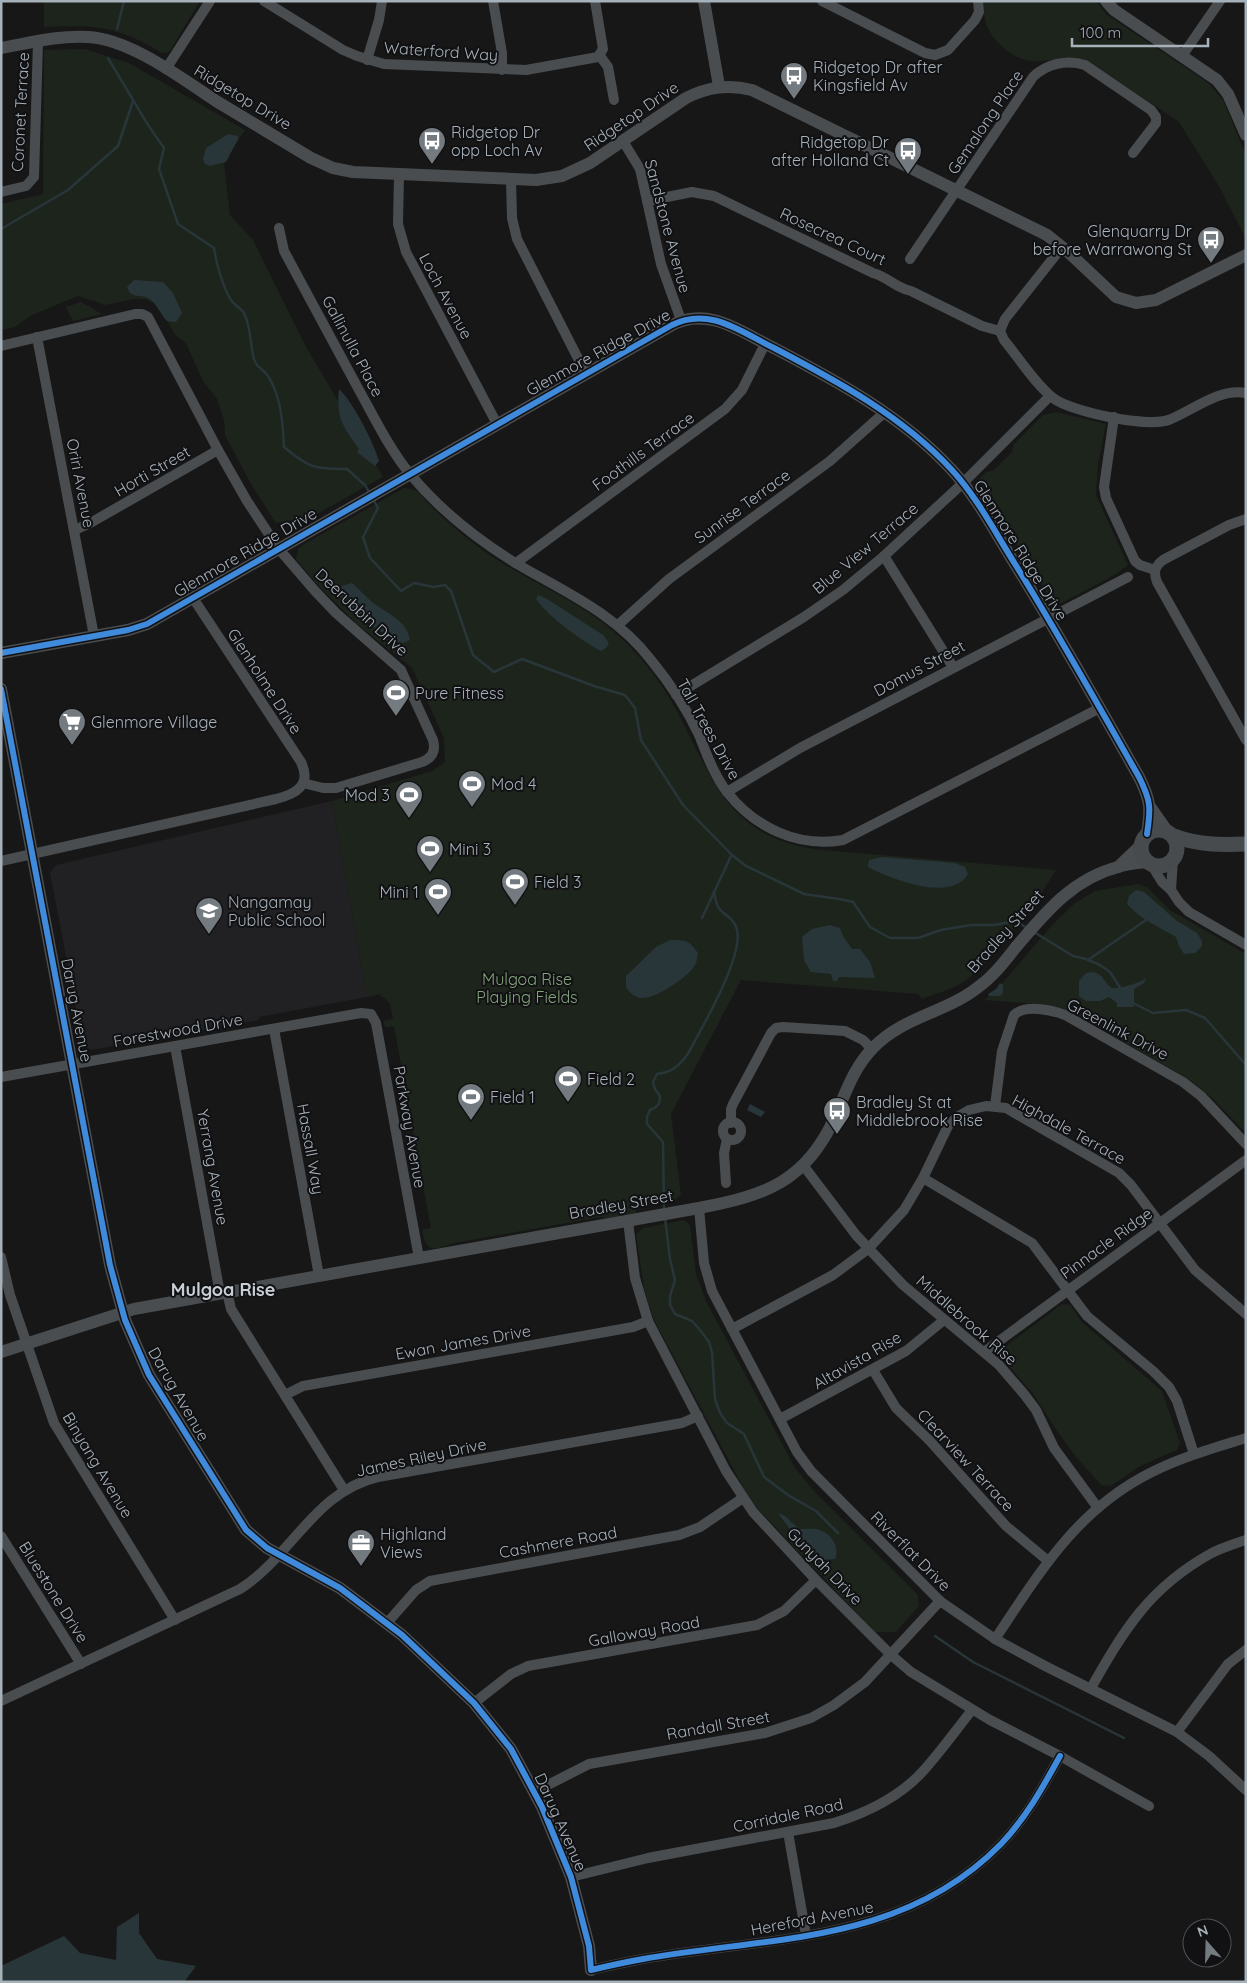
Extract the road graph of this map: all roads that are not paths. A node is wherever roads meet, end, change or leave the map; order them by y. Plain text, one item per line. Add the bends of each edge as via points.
1 (210, 1) edge
2 (264, 1) edge
3 (382, 1) edge
4 (493, 1) edge
5 (595, 1) edge
6 (704, 1) edge
7 (822, 1) edge
8 (978, 1) edge
9 (1106, 1) edge
10 (1220, 1) edge
11 (38, 42) junction
12 (1, 48) edge
13 (600, 56) junction
14 (1182, 56) junction
15 (367, 60) junction
16 (166, 69) junction
17 (502, 70) junction
18 (719, 86) junction
19 (614, 100) dead end
20 (1246, 135) edge
21 (623, 141) junction
22 (1133, 154) dead end
23 (398, 174) junction
24 (511, 180) junction
25 (956, 190) junction
26 (1, 192) edge
27 (647, 202) junction
28 (279, 228) dead end
29 (1062, 247) junction
30 (1246, 255) edge
31 (910, 259) dead end
32 (681, 320) junction
33 (1000, 331) junction
34 (37, 337) junction
35 (765, 344) junction
36 (1, 346) edge
37 (586, 374) junction
38 (1246, 393) edge
39 (1050, 396) junction
40 (885, 412) junction
41 (1114, 417) junction
42 (497, 424) junction
43 (218, 450) junction
44 (410, 474) junction
45 (963, 483) junction
46 (1246, 519) edge
47 (75, 530) junction
48 (278, 548) junction
49 (884, 556) junction
50 (516, 563) junction
51 (1155, 570) junction
52 (1128, 577) dead end
53 (193, 598) junction
54 (1049, 618) junction
55 (618, 625) junction
56 (94, 636) junction
57 (1, 653) edge
58 (953, 667) junction
59 (1, 688) edge
60 (676, 695) junction
61 (1100, 708) junction
62 (1246, 740) edge
63 (303, 783) junction
64 (727, 792) junction
65 (1151, 808) junction
66 (1170, 834) junction
67 (1144, 840) junction
68 (1246, 844) edge
69 (1246, 850) edge
70 (34, 855) junction
71 (1175, 856) junction
72 (1, 861) edge
73 (1149, 863) junction
74 (1118, 867) junction
75 (1171, 890) junction
76 (1246, 945) edge
77 (361, 1013) joint
78 (274, 1028) junction
79 (175, 1046) junction
80 (872, 1049) junction
81 (73, 1064) junction
82 (1, 1077) edge
83 (995, 1106) junction
84 (1246, 1144) edge
85 (1246, 1160) edge
86 (803, 1165) junction
87 (923, 1178) junction
88 (726, 1183) dead end
89 (698, 1208) junction
90 (628, 1221) junction
91 (1159, 1222) junction
92 (868, 1249) junction
93 (1, 1257) edge
94 (418, 1258) junction
95 (319, 1276) junction
96 (1067, 1289) junction
97 (224, 1293) junction
98 (122, 1312) junction
99 (1246, 1314) edge
100 (944, 1320) junction
101 (648, 1321) junction
102 (732, 1329) junction
103 (26, 1344) junction
104 (1, 1352) edge
105 (984, 1352) junction
106 (873, 1370) junction
107 (285, 1395) junction
108 (698, 1416) junction
109 (780, 1420) junction
110 (1246, 1438) edge
111 (1194, 1454) junction
112 (344, 1490) junction
113 (743, 1498) junction
114 (1098, 1508) junction
115 (1, 1536) edge
116 (1246, 1540) edge
117 (279, 1555) junction
118 (1048, 1560) junction
119 (816, 1580) junction
120 (940, 1601) junction
121 (175, 1620) junction
122 (387, 1623) junction
123 (995, 1638) junction
124 (1246, 1650) edge
125 (890, 1654) junction
126 (81, 1664) junction
127 (1091, 1688) junction
128 (1, 1701) edge
129 (474, 1703) junction
130 (972, 1710) junction
131 (1177, 1732) junction
132 (1060, 1756) junction
133 (1245, 1787) edge
134 (534, 1792) junction
135 (1148, 1806) dead end
136 (788, 1832) junction
137 (571, 1877) junction
138 (806, 1935) junction
139 (591, 1970) joint

1 - 16 street
2 - 15 street, Waterford Way via 342,50
3 - 15 street
4 - 17 street
5 - 13 street via 603,44
6 - 18 street
7 - 8 street via 925,53 935,55 948,50 974,22
9 - 14 street via 1114,10
10 - 14 street
11 - 12 street, Ridgetop Drive
11 - 16 street, Ridgetop Drive via 98,38 132,49
11 - 26 street, Coronet Terrace via 34,177 26,186
13 - 17 street, Waterford Way via 532,70
13 - 19 street via 608,67
14 - 20 street via 1212,75 1225,90
15 - 17 street, Waterford Way via 397,66
16 - 23 street, Ridgetop Drive via 319,162 346,171
18 - 21 street, Ridgetop Drive via 686,98
18 - 25 street, Ridgetop Drive via 752,90
21 - 24 street, Ridgetop Drive via 568,174 545,180
21 - 27 street, Sandstone Avenue via 640,169
22 - 25 street, Gemalong Place via 1155,125 1153,112 1085,65 1052,65 1033,77
23 - 24 street, Ridgetop Drive
23 - 42 street, Loch Avenue via 398,224 406,252
24 - 37 street via 512,218 519,245
25 - 29 street, Ridgetop Drive via 1040,232
25 - 31 street, Gemalong Place
27 - 32 street, Sandstone Avenue via 661,264
27 - 33 street, Rosecrea Court via 692,192 714,196 887,278 898,288 910,290 982,326
28 - 44 street, Gallinulla Place via 284,251 379,426
29 - 30 street, Ridgetop Drive via 1112,294 1140,304 1160,298
29 - 33 street via 1005,319
32 - 35 street, Glenmore Ridge Drive via 711,318
32 - 37 street, Glenmore Ridge Drive
33 - 39 street
34 - 36 street, Deerubbin Drive
34 - 43 street, Deerubbin Drive via 131,314 146,315
34 - 47 street, Oriri Avenue
35 - 40 street, Glenmore Ridge Drive via 809,366
35 - 50 street, Foothills Terrace via 742,390 725,409
37 - 42 street, Glenmore Ridge Drive
38 - 41 street via 1222,394 1160,423
39 - 41 street via 1070,408
39 - 45 street, Blue View Terrace
40 - 45 street, Glenmore Ridge Drive via 922,441
40 - 55 street, Sunrise Terrace via 830,461 669,579
41 - 51 street via 1104,476 1106,498 1135,561
42 - 44 street, Glenmore Ridge Drive
43 - 47 street, Horti Street
43 - 48 street, Deerubbin Drive
44 - 48 street, Glenmore Ridge Drive
44 - 50 street, Tall Trees Drive via 460,522
45 - 49 street, Blue View Terrace
45 - 54 street, Glenmore Ridge Drive
46 - 51 street via 1163,560
47 - 56 street, Oriri Avenue
48 - 53 street, Glenmore Ridge Drive
48 - 63 street, Deerubbin Drive via 336,613 401,670 434,743 434,752 426,760 345,786 323,788
49 - 58 street
49 - 60 street, Blue View Terrace via 804,617
50 - 55 street, Tall Trees Drive via 577,596
51 - 62 street via 1157,582
52 - 54 street, Domus Street
53 - 56 street, Glenmore Ridge Drive via 147,624
53 - 63 street, Glenholme Drive via 301,762
54 - 58 street, Domus Street
54 - 61 street, Glenmore Ridge Drive
55 - 60 street, Tall Trees Drive via 651,659
56 - 57 street, Glenmore Ridge Drive
58 - 64 street, Domus Street via 800,748
59 - 70 street, Darug Avenue
60 - 64 street, Tall Trees Drive
61 - 64 street, Tall Trees Drive via 843,840 815,843 784,835 756,820
61 - 65 street, Glenmore Ridge Drive via 1143,785
63 - 70 street via 293,794 276,799
65 - 66 street, Glenmore Ridge Drive
65 - 67 street, Glenmore Ridge Drive
66 - 67 main road via 1156,830
66 - 68 main road via 1192,843
66 - 71 main road via 1177,842
67 - 73 main road via 1142,854
67 - 74 street, Bradley Street
69 - 71 main road
70 - 72 street
70 - 81 street, Darug Avenue
71 - 73 main road via 1164,865
71 - 75 street
73 - 74 street, Bradley Street
73 - 75 street
74 - 80 street, Bradley Street via 1085,881 1054,903 993,974 972,992 902,1025
75 - 76 street via 1189,912
77 - 78 street, Forestwood Drive
77 - 94 street, Parkway Avenue via 371,1014 376,1023
78 - 79 street, Forestwood Drive
78 - 95 street, Hassall Way
79 - 81 street, Forestwood Drive
79 - 97 street, Yerrang Avenue
80 - 86 street, Bradley Street via 849,1084 824,1140
80 - 88 street via 845,1031 776,1028 733,1104 731,1123 723,1129 727,1138 724,1153
81 - 82 street, Forestwood Drive
81 - 98 street, Darug Avenue via 110,1265
83 - 84 street, Greenlink Drive via 1002,1052 1014,1015 1026,1009 1050,1011 1068,1017 1182,1082 1201,1096
83 - 87 street, Highdale Terrace via 974,1108 957,1116 944,1134
83 - 91 street, Highdale Terrace via 1010,1110 1119,1173
85 - 91 street, Pinnacle Ridge
86 - 89 street, Bradley Street via 759,1194
86 - 92 street, Middlebrook Rise
87 - 92 street, Highdale Terrace via 904,1210
87 - 96 street via 1032,1243
89 - 90 street, Bradley Street
89 - 102 street, Riverflat Drive via 706,1275
90 - 94 street, Bradley Street
90 - 101 street, Gunyah Drive via 635,1278
91 - 96 street, Pinnacle Ridge
91 - 99 street, Highdale Terrace via 1200,1275
92 - 100 street, Middlebrook Rise
92 - 102 street, Highdale Terrace via 833,1275
93 - 103 street, Binyang Avenue
94 - 95 street, Bradley Street
95 - 97 street, Bradley Street
96 - 105 street, Pinnacle Ridge
96 - 111 street via 1087,1316 1169,1387 1177,1401
97 - 98 street, Bradley Street
97 - 107 street, Yerrang Avenue
98 - 103 street, Bradley Street
98 - 117 street, Darug Avenue via 155,1387 235,1515 253,1537
100 - 105 street, Middlebrook Rise
100 - 106 street, Altavista Rise via 906,1351
101 - 107 street, Ewan James Drive via 633,1327 303,1386
101 - 108 street, Gunyah Drive
102 - 109 street, Riverflat Drive
103 - 104 street, Bradley Street
103 - 121 street, Binyang Avenue via 48,1410 60,1434
105 - 114 street, Middlebrook Rise via 999,1364 1030,1401 1054,1448
106 - 109 street, Altavista Rise
106 - 118 street, Clearview Terrace via 896,1408 1001,1521
107 - 112 street, Yerrang Avenue
108 - 112 street, James Riley Drive via 680,1423 378,1477
108 - 113 street, Gunyah Drive
109 - 120 street, Riverflat Drive via 811,1471
110 - 111 street
111 - 114 street via 1132,1482
112 - 117 street, James Riley Drive via 326,1504
113 - 119 street, Gunyah Drive
113 - 122 street, Cashmere Road via 700,1526 679,1535 430,1581 416,1590
114 - 118 street
115 - 126 street, Bluestone Drive
116 - 127 street via 1211,1553 1169,1581 1140,1610
117 - 121 street, James Riley Drive via 256,1579
117 - 122 street, Darug Avenue via 340,1588
118 - 123 street
119 - 125 street, Gunyah Drive
119 - 129 street, Galloway Road via 784,1611 757,1625 528,1666 511,1674
120 - 123 street, Riverflat Drive
120 - 125 street
121 - 126 street, James Riley Drive
122 - 129 street, Darug Avenue
123 - 127 street, Riverflat Drive
124 - 131 street via 1222,1671
125 - 130 street, Gunyah Drive via 911,1672
125 - 134 street, Randall Street via 854,1691 799,1723 765,1733 589,1764
126 - 128 street, James Riley Drive
127 - 131 street, Riverflat Drive
129 - 134 street, Darug Avenue via 511,1749
130 - 132 street, Gunyah Drive
130 - 136 street, Corridale Road via 923,1771 894,1795 847,1819
131 - 133 street, Riverflat Drive
132 - 135 street, Gunyah Drive
132 - 138 street, Hereford Avenue via 1016,1827 966,1874 934,1895 889,1916 849,1928
134 - 137 street, Darug Avenue
136 - 137 street, Corridale Road via 648,1858
136 - 138 street
137 - 139 street, Darug Avenue via 589,1946
138 - 139 street, Hereford Avenue via 643,1958

